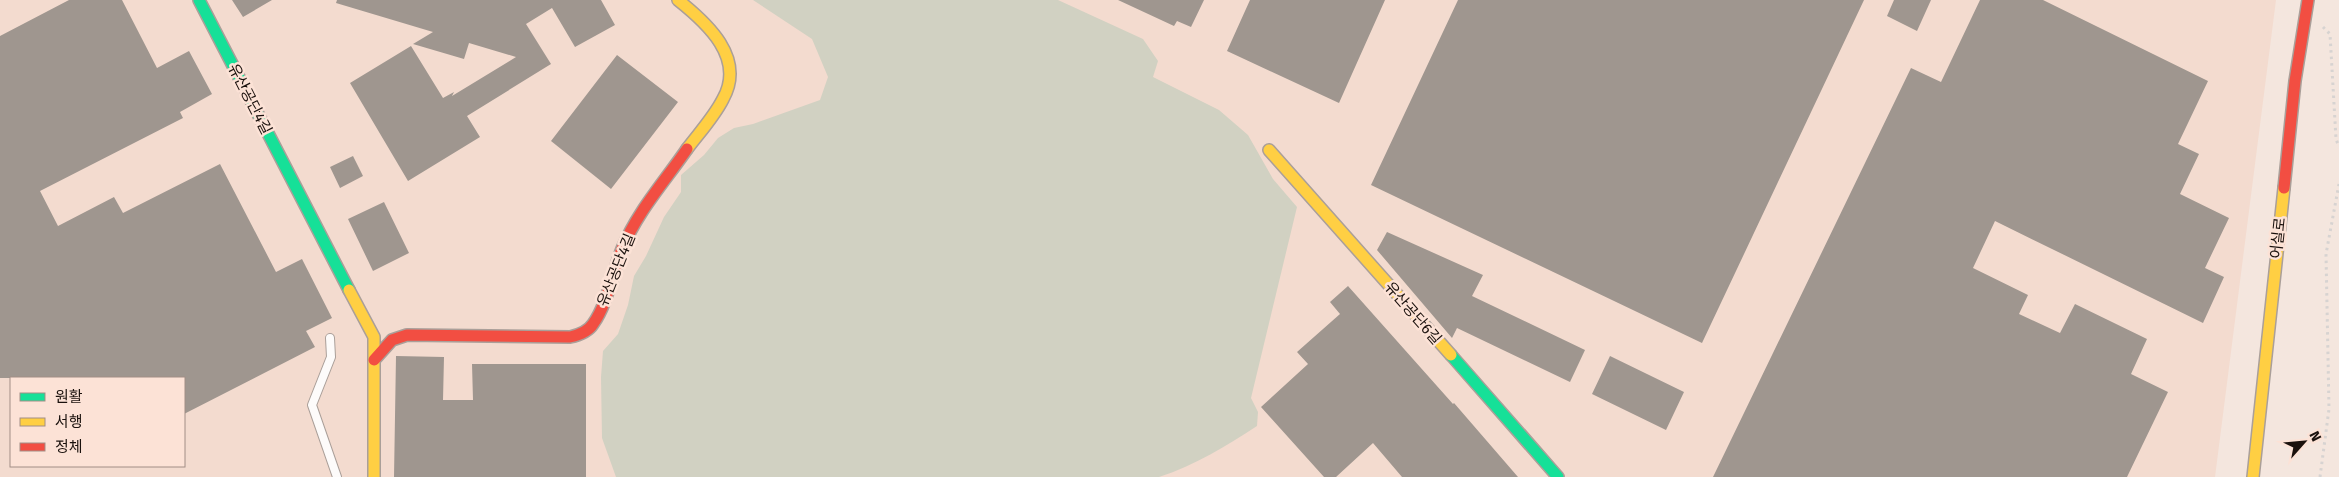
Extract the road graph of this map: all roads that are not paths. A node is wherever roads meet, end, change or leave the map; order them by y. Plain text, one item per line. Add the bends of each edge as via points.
1 (199, 0) edge
2 (678, 0) edge
3 (2308, 0) edge
4 (1269, 150) dead end
5 (330, 338) dead end
6 (374, 360) junction
7 (337, 477) edge
8 (374, 477) edge
9 (1558, 477) edge
10 (2253, 477) edge

1 - 6 street, 유산공단4길 via 374,337
2 - 6 street, 유산공단4길 via 705,22 718,41 729,60 728,84 724,98 638,218 622,248 592,326 570,337 407,335 392,340
3 - 10 street, 어실로 via 2294,90
4 - 9 street, 유산공단6길
5 - 7 lane via 331,357 312,405
6 - 8 street, 유산공단4길

